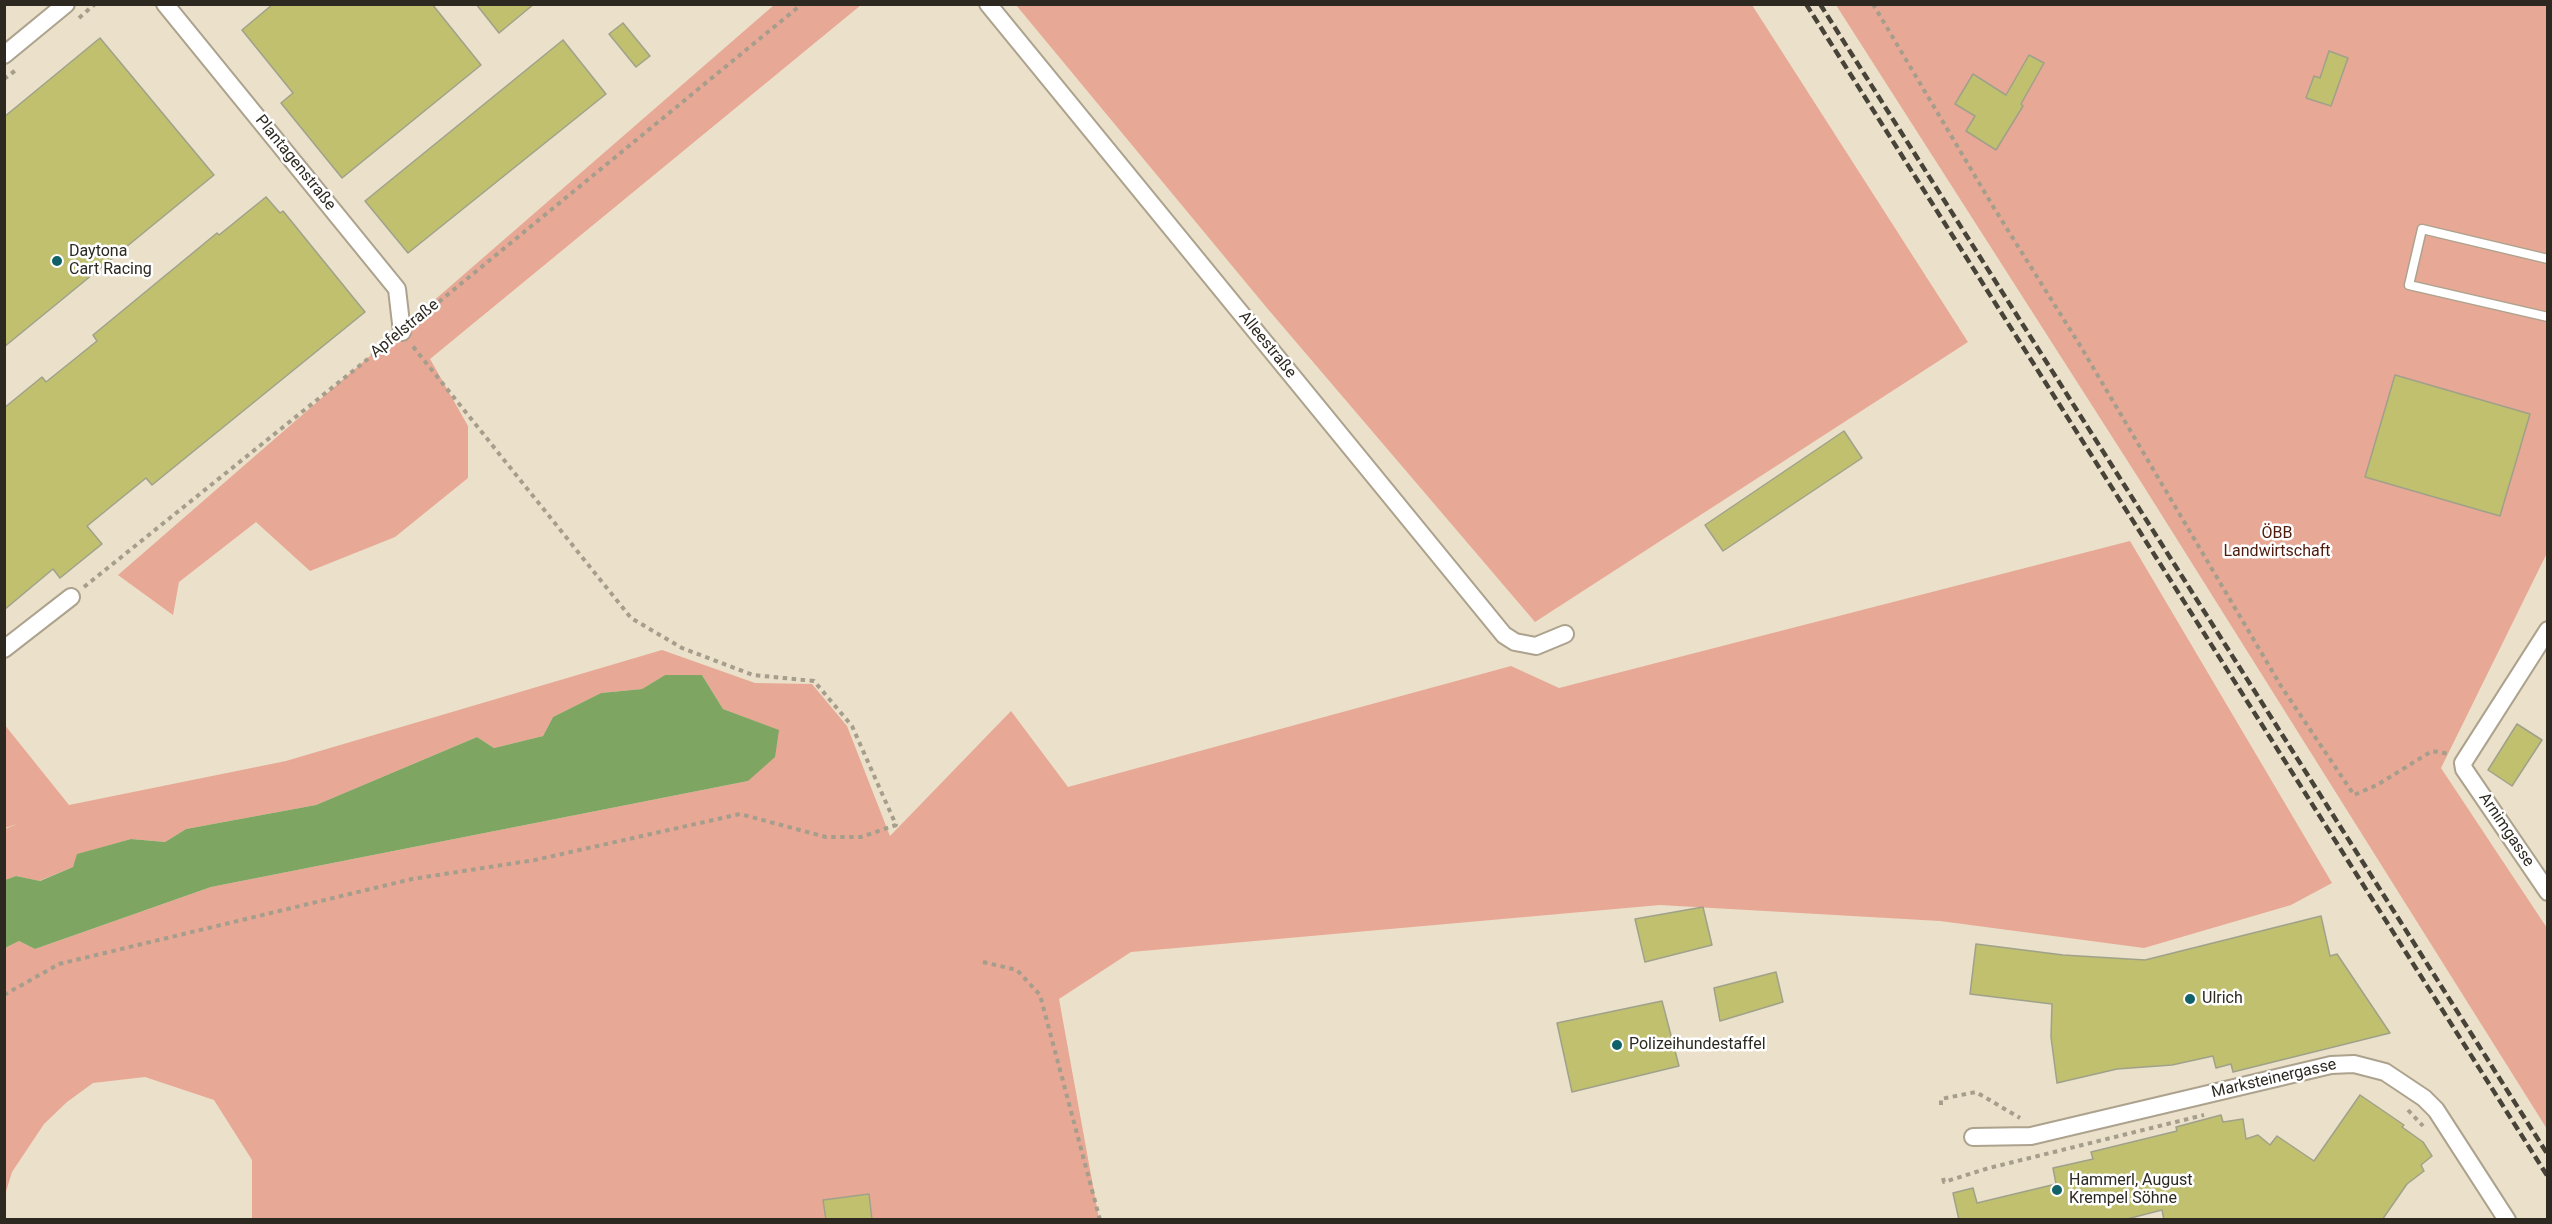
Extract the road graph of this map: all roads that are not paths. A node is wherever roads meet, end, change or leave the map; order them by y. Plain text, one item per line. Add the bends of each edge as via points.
1 (66, 4) edge
2 (165, 4) edge
3 (988, 4) edge
4 (4, 55) edge
5 (2547, 259) edge
6 (2547, 318) edge
7 (402, 332) road end
8 (71, 597) road end
9 (2547, 630) edge
10 (1565, 634) dead end
11 (4, 649) edge
12 (2545, 881) edge
13 (1973, 1137) dead end
14 (2507, 1220) edge

1 - 4 street
2 - 7 street, Plantagenstraße via 397,289
3 - 10 street, Alleestraße via 1504,634 1515,642 1536,646
5 - 6 lane via 2422,229 2409,285
8 - 11 street
9 - 12 street, Arnimgasse via 2465,763
13 - 14 street, Marksteinergasse via 2031,1136 2331,1065 2354,1064 2401,1080 2436,1110

